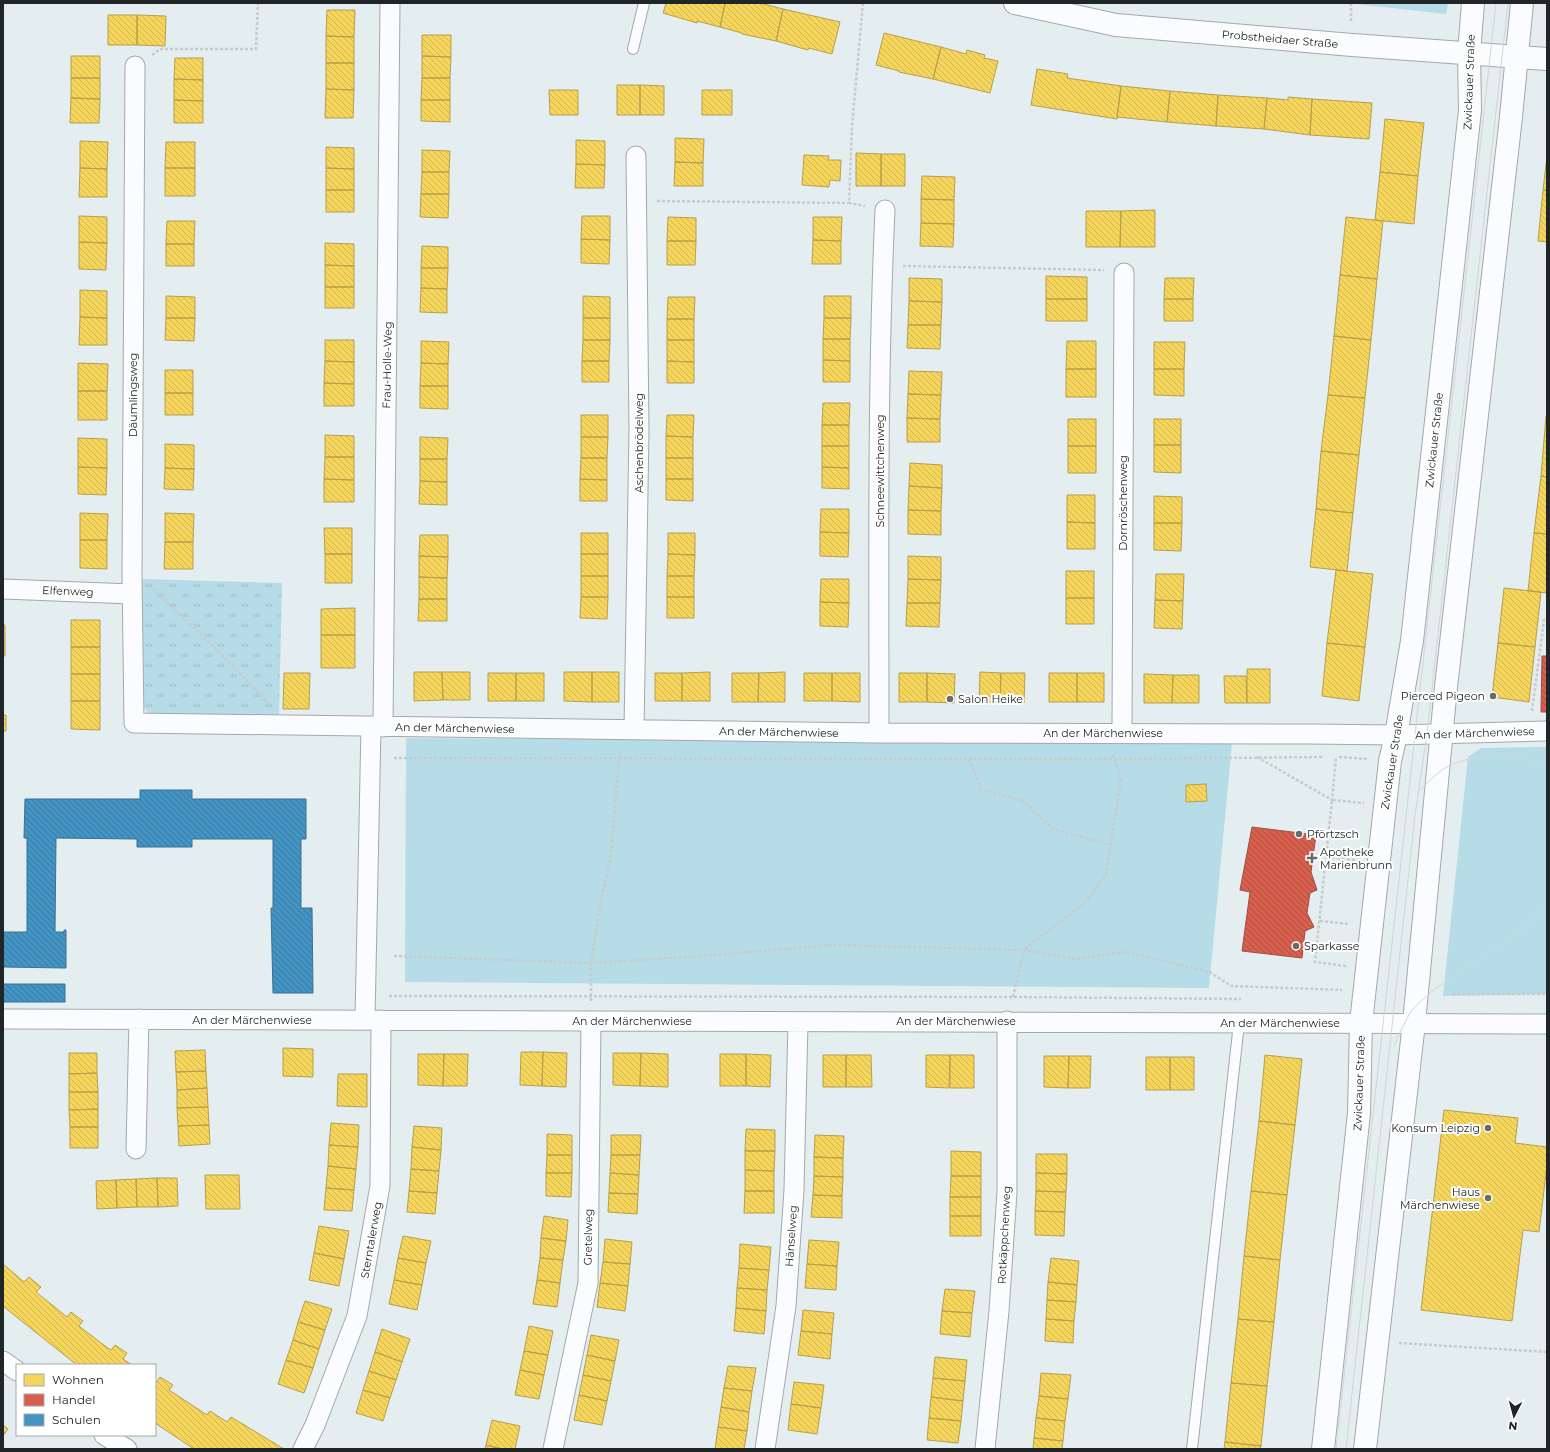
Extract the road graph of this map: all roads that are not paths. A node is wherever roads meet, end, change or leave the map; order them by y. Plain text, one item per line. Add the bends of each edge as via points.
1 (390, 3) edge
2 (644, 3) edge
3 (1015, 3) edge
4 (1473, 3) edge
5 (1522, 3) edge
6 (633, 49) dead end
7 (1469, 53) junction
8 (1516, 57) junction
9 (1547, 59) edge
10 (135, 66) road end
11 (636, 156) dead end
12 (885, 210) road end
13 (1124, 273) road end
14 (3, 589) edge
15 (132, 590) junction
16 (134, 723) joint
17 (377, 726) junction
18 (627, 730) junction
19 (1539, 731) edge
20 (879, 733) junction
21 (1117, 733) junction
22 (1441, 734) junction
23 (1396, 735) junction
24 (3, 1019) edge
25 (139, 1019) junction
26 (373, 1020) junction
27 (591, 1021) junction
28 (1007, 1021) junction
29 (798, 1022) junction
30 (1239, 1023) junction
31 (1361, 1023) junction
32 (1414, 1023) junction
33 (1547, 1024) edge
34 (136, 1149) dead end
35 (3, 1361) edge
36 (16, 1371) edge
37 (303, 1449) edge
38 (553, 1449) edge
39 (765, 1449) edge
40 (985, 1449) edge
41 (1192, 1449) edge
42 (1323, 1449) edge
43 (1365, 1449) edge

1 - 17 street, Frau-Holle-Weg
2 - 6 lane
3 - 7 main road, Probstheidaer Straße via 1116,25
4 - 7 main road, Zwickauer Straße
5 - 8 main road
7 - 8 main road, Probstheidaer Straße
7 - 23 main road, Zwickauer Straße via 1470,110 1412,641
8 - 9 main road, Probstheidaer Straße
8 - 22 main road
10 - 15 street, Däumlingsweg
11 - 18 street, Aschenbrödelweg via 640,430
12 - 20 street, Schneewittchenweg via 879,477
13 - 21 street, Dornröschenweg
14 - 15 street, Elfenweg
15 - 16 street, Däumlingsweg
16 - 17 street, An der Märchenwiese
17 - 18 street, An der Märchenwiese
17 - 26 street
18 - 20 street, An der Märchenwiese
19 - 22 street, An der Märchenwiese
20 - 21 street, An der Märchenwiese
21 - 23 street, An der Märchenwiese
22 - 23 street, An der Märchenwiese
22 - 32 main road
23 - 31 main road, Zwickauer Straße via 1390,762
24 - 25 street, An der Märchenwiese
25 - 26 street, An der Märchenwiese
25 - 34 street
26 - 27 street, An der Märchenwiese
26 - 37 street, Sterntalerweg via 380,1186 357,1316
27 - 29 street, An der Märchenwiese
27 - 38 street, Gretelweg via 588,1283
28 - 29 street, An der Märchenwiese
28 - 30 street, An der Märchenwiese
28 - 40 street, Rotkäppchenweg via 1007,1192 999,1311
29 - 39 street, Hänselweg via 794,1190 786,1306
30 - 31 street, An der Märchenwiese
30 - 41 lane
31 - 32 street, An der Märchenwiese
31 - 42 main road, Zwickauer Straße via 1359,1113
32 - 33 street, An der Märchenwiese
32 - 43 main road
35 - 36 street

